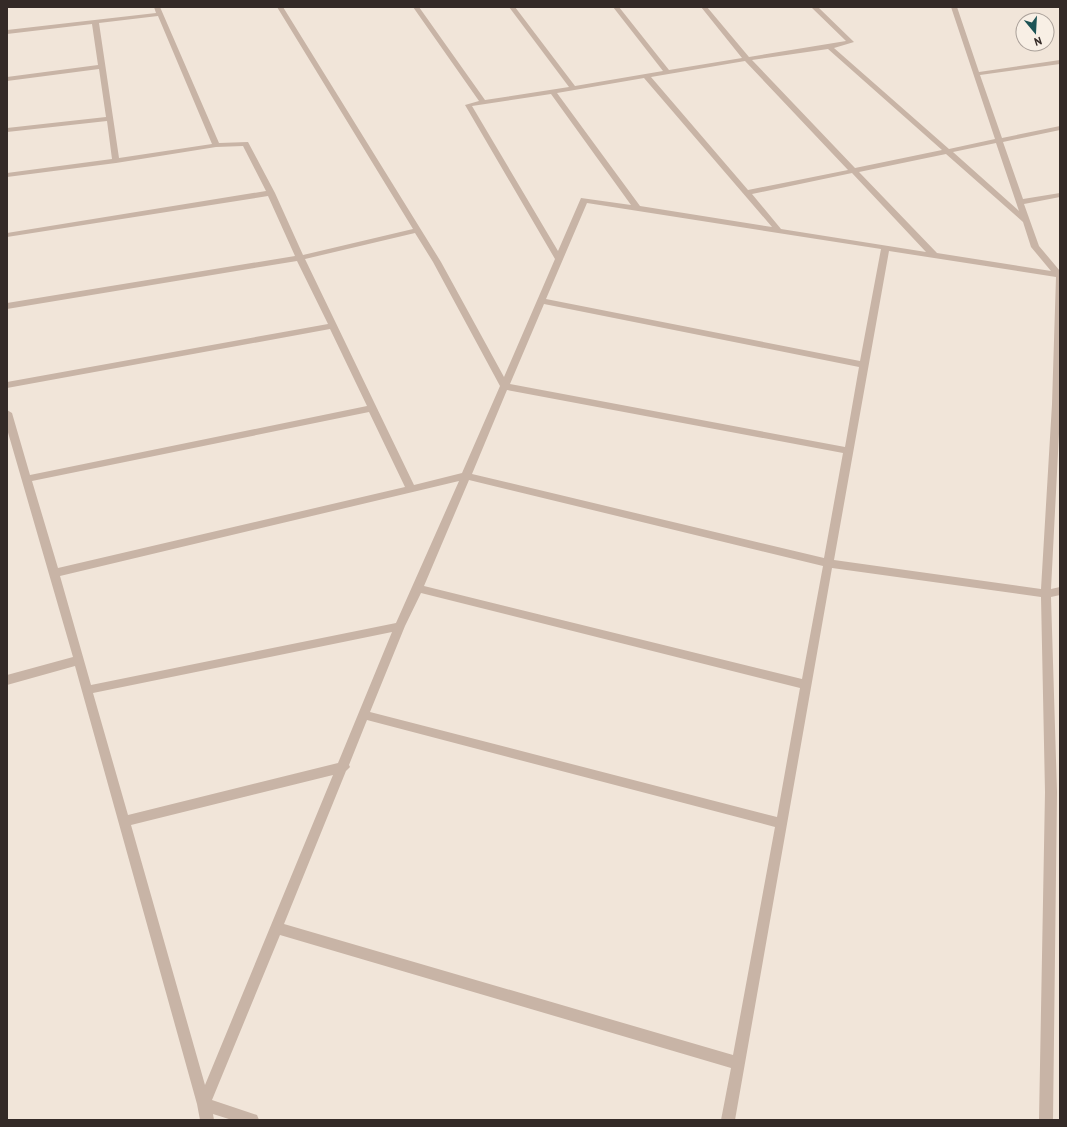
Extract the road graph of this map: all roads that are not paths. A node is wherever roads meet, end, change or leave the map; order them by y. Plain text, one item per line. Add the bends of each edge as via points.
1 (280, 7) edge
2 (416, 7) edge
3 (512, 7) edge
4 (616, 7) edge
5 (704, 7) edge
6 (814, 7) edge
7 (954, 7) edge
8 (158, 10) edge
9 (95, 21) junction
10 (7, 32) edge
11 (829, 47) junction
12 (747, 59) junction
13 (1060, 62) edge
14 (102, 67) junction
15 (668, 73) junction
16 (976, 74) junction
17 (646, 76) junction
18 (7, 79) edge
19 (574, 89) junction
20 (553, 92) junction
21 (483, 102) junction
22 (110, 119) junction
23 (1060, 128) edge
24 (7, 130) edge
25 (999, 140) junction
26 (216, 145) junction
27 (946, 151) junction
28 (116, 161) junction
29 (853, 170) junction
30 (7, 175) edge
31 (271, 193) junction
32 (747, 193) junction
33 (1060, 195) edge
34 (1020, 202) junction
35 (637, 208) junction
36 (1026, 222) junction
37 (417, 230) junction
38 (779, 231) junction
39 (7, 235) edge
40 (885, 248) junction
41 (934, 255) junction
42 (300, 258) junction
43 (559, 259) junction
44 (1059, 275) edge
45 (541, 301) junction
46 (7, 306) edge
47 (332, 326) junction
48 (864, 365) junction
49 (7, 385) edge
50 (504, 386) junction
51 (1058, 404) edge
52 (372, 408) junction
53 (7, 413) edge
54 (848, 451) junction
55 (466, 476) junction
56 (26, 479) junction
57 (411, 489) junction
58 (828, 563) junction
59 (54, 573) junction
60 (418, 588) junction
61 (1060, 591) edge
62 (1046, 594) junction
63 (400, 626) junction
64 (79, 660) junction
65 (7, 680) edge
66 (806, 685) junction
67 (87, 690) junction
68 (365, 715) junction
69 (344, 767) junction
70 (125, 821) junction
71 (781, 823) junction
72 (1055, 857) edge
73 (277, 928) junction
74 (738, 1063) junction
75 (204, 1104) junction
76 (207, 1120) edge
77 (252, 1120) edge
78 (728, 1120) edge
79 (1046, 1120) edge

1 - 37 street
2 - 21 street
3 - 19 street
4 - 15 street
5 - 12 street
6 - 11 street via 851,42
7 - 16 street
8 - 9 street
8 - 26 street
9 - 10 street
9 - 14 street
11 - 12 street
11 - 27 street
12 - 15 street
12 - 29 street
13 - 16 street
14 - 18 street
14 - 22 street
15 - 17 street
16 - 25 street
17 - 19 street
17 - 32 street
19 - 20 street
20 - 21 street
20 - 35 street
21 - 43 street via 468,104
22 - 24 street
22 - 28 street
23 - 25 street
25 - 27 street
25 - 34 street
26 - 28 street
26 - 31 street via 245,144
27 - 29 street
27 - 36 street
28 - 30 street
29 - 32 street
29 - 41 street
31 - 39 street
31 - 42 street
32 - 38 street
33 - 34 street
34 - 36 street
35 - 38 street
35 - 43 street via 584,200
36 - 44 street via 1035,246
37 - 42 street
37 - 50 street
38 - 40 street
40 - 41 street
40 - 48 street
41 - 44 street
42 - 46 street
42 - 47 street
43 - 45 street
44 - 51 street
45 - 48 street
45 - 50 street
47 - 49 street
47 - 52 street
48 - 54 street
50 - 54 street
50 - 55 street
51 - 62 street
52 - 56 street
52 - 57 street
53 - 56 street
54 - 58 street
55 - 57 street
55 - 58 street
55 - 60 street
56 - 59 street
57 - 59 street
58 - 62 street
58 - 66 street
59 - 64 street
60 - 63 street
60 - 66 street
61 - 62 street
62 - 72 street
63 - 67 street
63 - 68 street
64 - 65 street
64 - 67 street
66 - 71 street
67 - 70 street
68 - 69 street
68 - 71 street
69 - 70 street
69 - 73 street
70 - 75 street
71 - 74 street
72 - 79 street
73 - 74 street
73 - 75 street
74 - 78 street
75 - 76 street
75 - 77 street

